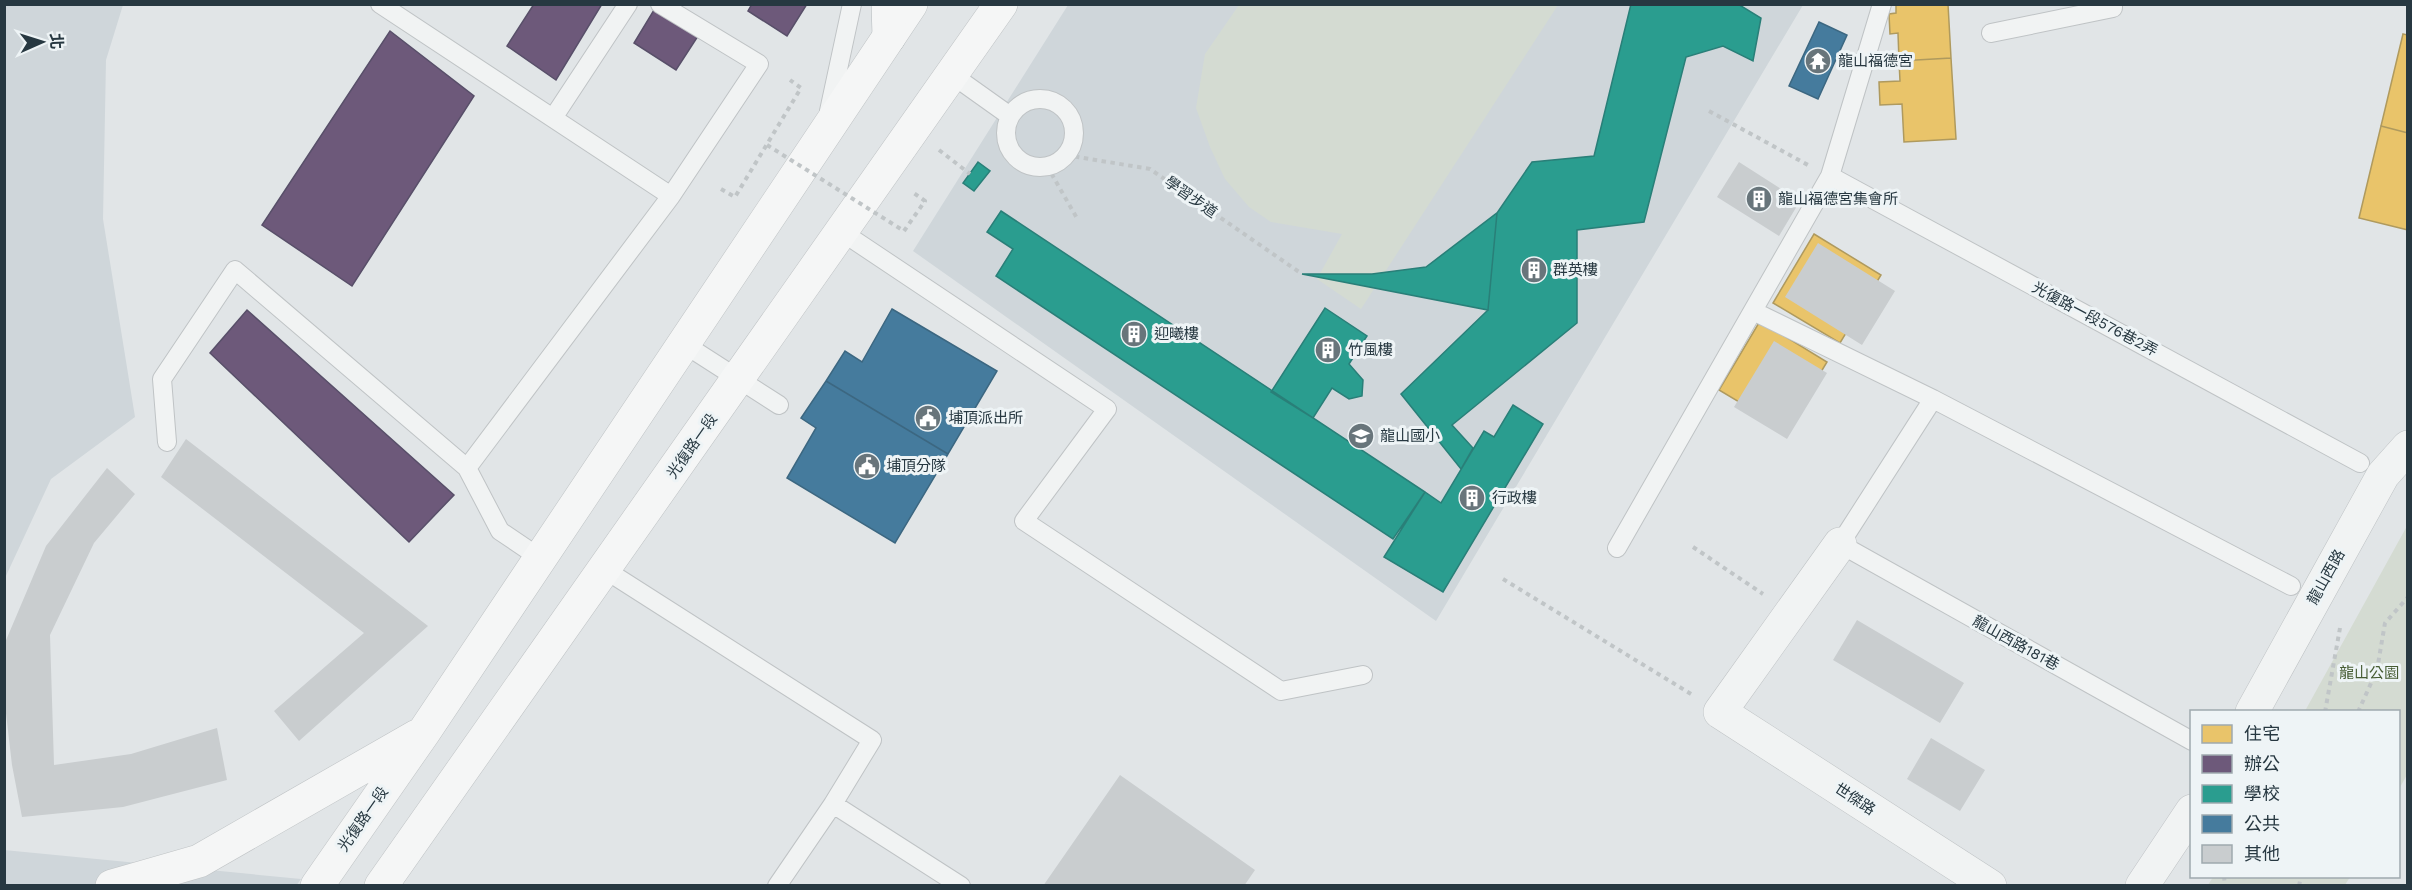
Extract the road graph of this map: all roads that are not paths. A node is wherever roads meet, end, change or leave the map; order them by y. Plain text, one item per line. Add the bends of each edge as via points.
1 (628, 4) edge
2 (660, 4) edge
3 (852, 4) edge
4 (888, 4) edge
5 (911, 4) edge
6 (1001, 4) edge
7 (1881, 4) edge
8 (2113, 4) edge
9 (380, 5) edge
10 (1991, 33) dead end
11 (889, 37) junction
12 (951, 74) junction
13 (1010, 116) junction
14 (552, 118) junction
15 (824, 134) junction
16 (1830, 176) junction
17 (671, 196) junction
18 (842, 232) junction
19 (1753, 311) junction
20 (684, 344) junction
21 (739, 379) junction
22 (1933, 399) junction
23 (779, 405) dead end
24 (166, 442) dead end
25 (2408, 447) edge
26 (2360, 463) dead end
27 (467, 468) junction
28 (1840, 544) junction
29 (1617, 548) dead end
30 (540, 558) junction
31 (604, 569) junction
32 (2291, 586) dead end
33 (1362, 675) dead end
34 (2253, 710) edge
35 (424, 732) junction
36 (2190, 740) edge
37 (833, 804) junction
38 (2190, 814) edge
39 (112, 885) edge
40 (317, 885) edge
41 (381, 885) edge
42 (777, 885) edge
43 (961, 885) edge
44 (1990, 885) edge
45 (2142, 885) edge

1 - 14 lane
2 - 17 lane via 759,64
3 - 15 lane
4 - 11 main road
5 - 11 main road, 光復路一段
6 - 12 main road, 光復路一段
7 - 16 lane
8 - 10 lane via 2114,8
9 - 14 lane
11 - 15 main road, 光復路一段
12 - 13 lane
12 - 18 main road, 光復路一段
13 - 13 lane via 1006,138 1016,158 1036,167 1047,166 1066,155 1074,134 1072,122 1059,105 1038,99 1017,107
14 - 17 lane
15 - 20 main road, 光復路一段
16 - 19 lane
16 - 26 lane, 光復路一段576巷2弄
17 - 27 lane
18 - 21 main road, 光復路一段
18 - 33 lane via 1107,409 1024,521 1281,691
19 - 22 lane
19 - 29 lane
20 - 21 lane
20 - 30 main road, 光復路一段
21 - 23 lane
21 - 31 main road, 光復路一段
22 - 28 lane
22 - 32 lane
24 - 27 lane via 162,379 235,270
25 - 34 street, 龍山西路 via 2383,475
27 - 30 lane via 500,531
28 - 36 lane, 龍山西路181巷
28 - 44 street, 世傑路 via 1720,712
30 - 35 main road, 光復路一段
31 - 37 lane via 872,740
31 - 41 main road, 光復路一段
35 - 39 main road via 198,861
35 - 40 main road, 光復路一段
37 - 42 lane
37 - 43 lane
38 - 45 street

